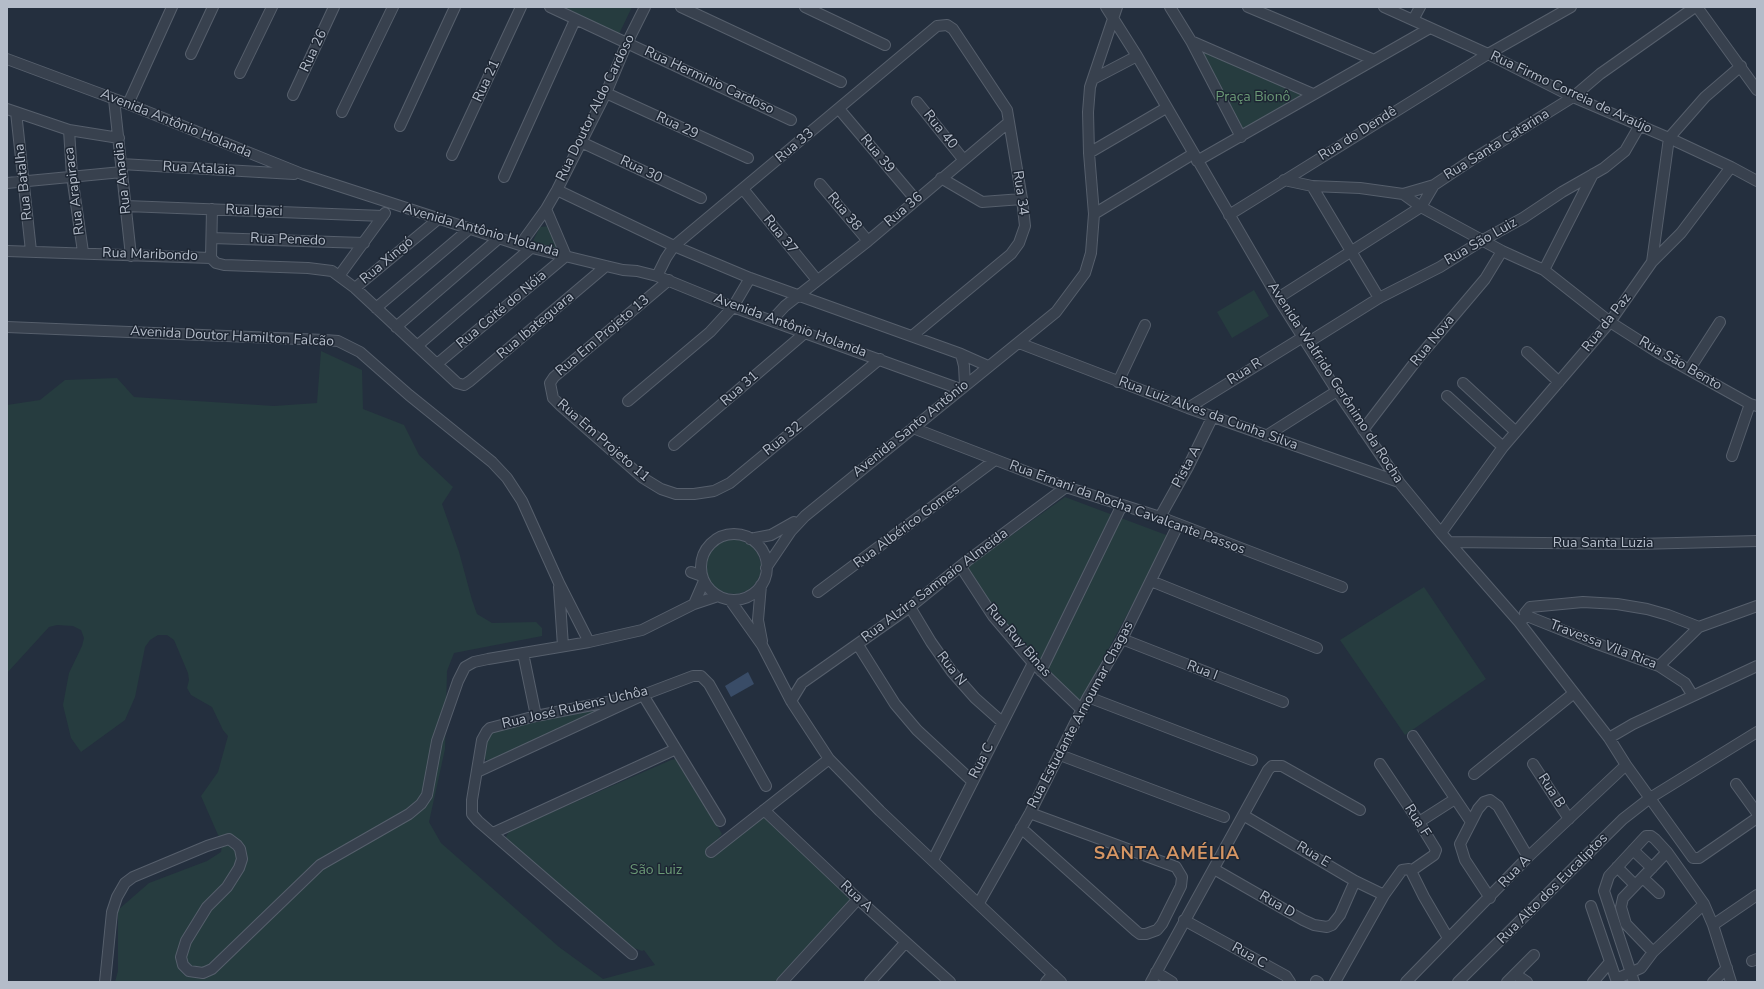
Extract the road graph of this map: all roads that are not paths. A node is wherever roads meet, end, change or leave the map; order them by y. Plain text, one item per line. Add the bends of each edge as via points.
1 (172, 7) edge
2 (213, 7) edge
3 (272, 7) edge
4 (334, 7) edge
5 (393, 7) edge
6 (455, 7) edge
7 (521, 7) edge
8 (550, 7) edge
9 (646, 7) edge
10 (682, 7) edge
11 (805, 7) edge
12 (1106, 7) edge
13 (1117, 7) edge
14 (1170, 7) edge
15 (1248, 7) edge
16 (1384, 7) edge
17 (1420, 7) edge
18 (1571, 7) edge
19 (1696, 7) edge
20 (1113, 18) junction
21 (575, 20) junction
22 (1413, 20) junction
23 (942, 25) joint
24 (1430, 28) junction
25 (1123, 34) junction
26 (1106, 37) junction
27 (1191, 41) junction
28 (627, 43) junction
29 (884, 45) dead end
30 (191, 54) dead end
31 (1488, 54) junction
32 (1136, 56) junction
33 (7, 59) edge
34 (1372, 59) junction
35 (1741, 66) junction
36 (240, 73) dead end
37 (1093, 79) junction
38 (841, 82) dead end
39 (1757, 90) edge
40 (606, 93) junction
41 (1313, 94) junction
42 (293, 95) dead end
43 (1573, 97) junction
44 (114, 99) junction
45 (917, 102) dead end
46 (128, 104) junction
47 (1166, 108) junction
48 (839, 109) junction
49 (12, 110) edge
50 (342, 112) dead end
51 (791, 120) dead end
52 (1009, 122) junction
53 (1640, 125) junction
54 (400, 126) dead end
55 (69, 130) junction
56 (1241, 137) junction
57 (119, 138) junction
58 (1669, 138) junction
59 (581, 142) junction
60 (1089, 153) junction
61 (452, 155) dead end
62 (748, 158) dead end
63 (1195, 158) junction
64 (964, 159) junction
65 (1731, 167) junction
66 (121, 168) junction
67 (302, 174) junction
68 (1593, 174) junction
69 (72, 176) junction
70 (504, 177) dead end
71 (941, 178) junction
72 (1284, 180) junction
73 (24, 181) junction
74 (1757, 181) edge
75 (7, 183) edge
76 (820, 184) dead end
77 (1434, 185) junction
78 (1312, 186) junction
79 (743, 189) junction
80 (558, 190) junction
81 (1403, 194) junction
82 (701, 198) dead end
83 (1022, 199) junction
84 (916, 200) junction
85 (391, 205) junction
86 (126, 206) junction
87 (1421, 207) junction
88 (212, 209) junction
89 (546, 209) junction
90 (1094, 214) junction
91 (1229, 215) junction
92 (383, 216) junction
93 (437, 220) junction
94 (468, 230) junction
95 (212, 238) junction
96 (498, 239) junction
97 (868, 240) junction
98 (1483, 240) junction
99 (364, 243) junction
100 (520, 245) junction
101 (674, 246) junction
102 (531, 248) junction
103 (7, 251) edge
104 (1502, 251) junction
105 (32, 252) junction
106 (83, 252) junction
107 (1351, 252) junction
108 (131, 256) junction
109 (566, 256) junction
110 (211, 258) junction
111 (1652, 262) junction
112 (606, 266) junction
113 (1544, 270) junction
114 (339, 276) junction
115 (657, 276) junction
116 (750, 278) junction
117 (669, 280) junction
118 (817, 280) junction
119 (355, 288) junction
120 (798, 295) junction
121 (1278, 298) junction
122 (1379, 298) junction
123 (733, 307) junction
124 (376, 308) junction
125 (772, 320) junction
126 (1610, 322) junction
127 (1720, 322) dead end
128 (1145, 325) dead end
129 (7, 327) edge
130 (396, 327) junction
131 (806, 332) junction
132 (912, 336) junction
133 (1305, 340) junction
134 (1019, 342) junction
135 (417, 346) junction
136 (1526, 352) dead end
137 (961, 354) junction
138 (880, 359) junction
139 (437, 364) junction
140 (988, 366) junction
141 (1689, 370) junction
142 (1118, 382) junction
143 (1559, 382) junction
144 (1463, 383) dead end
145 (464, 385) joint
146 (962, 387) junction
147 (1337, 391) junction
148 (1447, 396) dead end
149 (553, 398) joint
150 (628, 401) dead end
151 (1754, 405) edge
152 (1188, 408) junction
153 (1213, 416) junction
154 (913, 428) junction
155 (1363, 430) junction
156 (1516, 432) junction
157 (1266, 436) junction
158 (674, 445) dead end
159 (1503, 447) junction
160 (1732, 456) dead end
161 (995, 460) junction
162 (1399, 482) junction
163 (1066, 487) junction
164 (676, 494) joint
165 (1122, 505) junction
166 (805, 516) junction
167 (1160, 517) junction
168 (1178, 525) junction
169 (1441, 533) junction
170 (750, 539) junction
171 (1757, 541) edge
172 (1449, 542) junction
173 (961, 567) junction
174 (766, 568) junction
175 (691, 572) dead end
176 (703, 578) junction
177 (1151, 581) junction
178 (559, 583) junction
179 (761, 585) junction
180 (1342, 587) dead end
181 (818, 592) dead end
182 (718, 596) junction
183 (730, 600) junction
184 (694, 604) junction
185 (1757, 606) edge
186 (910, 607) junction
187 (1523, 619) junction
188 (1699, 627) junction
189 (1122, 639) junction
190 (589, 642) junction
191 (762, 645) junction
192 (858, 645) junction
193 (563, 646) junction
194 (1317, 648) dead end
195 (523, 653) junction
196 (1033, 663) junction
197 (1660, 666) junction
198 (1757, 666) edge
199 (1041, 671) junction
200 (802, 683) junction
201 (782, 685) junction
202 (1574, 693) junction
203 (643, 695) junction
204 (1693, 696) junction
205 (1088, 697) junction
206 (791, 701) junction
207 (1283, 702) dead end
208 (1082, 710) junction
209 (536, 716) junction
210 (1002, 722) junction
211 (1757, 732) edge
212 (1413, 736) dead end
213 (1609, 738) junction
214 (676, 749) junction
215 (1060, 755) junction
216 (829, 759) junction
217 (1252, 760) dead end
218 (1380, 764) dead end
219 (1533, 764) dead end
220 (1626, 765) junction
221 (477, 772) junction
222 (1474, 774) dead end
223 (972, 781) junction
224 (1736, 784) dead end
225 (766, 786) dead end
226 (1650, 798) junction
227 (1455, 799) junction
228 (764, 810) junction
229 (1360, 810) dead end
230 (1030, 813) junction
231 (1757, 813) edge
232 (1243, 815) junction
233 (1224, 817) dead end
234 (1757, 818) edge
235 (1569, 819) junction
236 (720, 821) dead end
237 (1419, 822) junction
238 (1471, 822) junction
239 (1021, 828) junction
240 (493, 833) junction
241 (1633, 850) junction
242 (711, 852) dead end
243 (1667, 852) junction
244 (1528, 857) junction
245 (933, 860) junction
246 (1617, 867) junction
247 (1652, 868) junction
248 (1214, 869) junction
249 (1406, 870) junction
250 (1355, 881) junction
251 (1639, 881) junction
252 (1659, 893) dead end
253 (1384, 895) junction
254 (1757, 895) edge
255 (1490, 898) junction
256 (858, 899) junction
257 (979, 904) junction
258 (1704, 904) junction
259 (1591, 906) dead end
260 (1184, 920) junction
261 (1626, 924) junction
262 (1713, 925) junction
263 (1615, 926) junction
264 (1448, 938) junction
265 (905, 943) junction
266 (1653, 952) junction
267 (632, 954) dead end
268 (1534, 955) dead end
269 (1610, 962) junction
270 (1727, 968) junction
271 (1156, 972) junction
272 (1515, 974) junction
273 (1632, 977) edge
274 (1050, 978) edge
275 (1617, 980) edge
276 (105, 982) edge
277 (782, 982) edge
278 (870, 982) edge
279 (950, 982) edge
280 (1061, 982) edge
281 (1150, 982) edge
282 (1172, 982) edge
283 (1290, 982) edge
284 (1335, 982) edge
285 (1406, 982) edge
286 (1458, 982) edge
287 (1507, 982) edge
288 (1527, 982) edge
289 (1593, 982) edge
290 (1713, 982) edge
291 (1731, 982) edge

1 - 46 street
2 - 30 street
3 - 36 street
4 - 42 street, Rua 26
5 - 50 street
6 - 54 street
7 - 61 street, Rua 21
8 - 21 street, Rua Herminio Cardoso
9 - 28 street, Rua Doutor Aldo Cardoso
10 - 38 street
11 - 29 street
12 - 20 street
13 - 20 street, Avenida Santo Antônio
14 - 27 street
15 - 34 street
16 - 22 street, Rua Firmo Correia de Araújo
17 - 22 street
18 - 31 street, Rua do Dendê
19 - 35 street
19 - 43 street, Rua Santa Catarina via 1600,74
20 - 25 street, Avenida Walfrido Gerônimo da Rocha
20 - 26 street, Avenida Santo Antônio
21 - 28 street, Rua Herminio Cardoso
21 - 70 street
22 - 24 street, Rua Firmo Correia de Araújo
23 - 48 street, Rua 33 via 937,26
23 - 52 street, Rua 34 via 953,29 1007,110
24 - 31 street, Rua Firmo Correia de Araújo
24 - 34 street
25 - 26 street
25 - 32 street, Avenida Walfrido Gerônimo da Rocha
26 - 37 street, Avenida Santo Antônio
27 - 41 street
27 - 56 street
28 - 40 street, Rua Doutor Aldo Cardoso
28 - 51 street, Rua Herminio Cardoso
31 - 43 street, Rua Firmo Correia de Araújo
31 - 72 street, Rua do Dendê
32 - 37 street
32 - 47 street, Avenida Walfrido Gerônimo da Rocha
33 - 44 street, Avenida Antônio Holanda
34 - 41 street
35 - 39 street
35 - 58 street via 1705,97
37 - 60 street, Avenida Santo Antônio via 1088,112
40 - 59 street, Rua Doutor Aldo Cardoso
40 - 62 street, Rua 29
41 - 56 street
43 - 53 street, Rua Firmo Correia de Araújo
43 - 77 street, Rua Santa Catarina
44 - 46 street, Avenida Antônio Holanda
44 - 57 street, Rua Anadia
45 - 64 street, Rua 40
46 - 67 street, Avenida Antônio Holanda
47 - 60 street
47 - 63 street, Avenida Walfrido Gerônimo da Rocha
48 - 79 street, Rua 33
48 - 84 street, Rua 39
49 - 55 street
49 - 73 street, Rua Batalha
52 - 64 street, Rua 36
52 - 83 street, Rua 34
53 - 58 street, Rua Firmo Correia de Araújo
53 - 68 street, Rua São Luiz via 1625,151
55 - 57 street
55 - 69 street, Rua Arapiraca
56 - 63 street
57 - 66 street, Rua Anadia
58 - 65 street, Rua Firmo Correia de Araújo
58 - 111 street, Rua da Paz
59 - 80 street, Rua Doutor Aldo Cardoso
59 - 82 street, Rua 30
60 - 90 street, Avenida Santo Antônio
63 - 90 street
63 - 91 street, Avenida Walfrido Gerônimo da Rocha
64 - 71 street, Rua 36
65 - 74 street, Rua Firmo Correia de Araújo
65 - 111 street, Rua da Paz via 1681,233
66 - 67 street, Rua Atalaia
66 - 69 street, Rua Atalaia
66 - 86 street, Rua Anadia
67 - 85 street, Avenida Antônio Holanda
68 - 98 street, Rua São Luiz
68 - 113 street
69 - 73 street, Rua Atalaia
69 - 106 street, Rua Arapiraca
71 - 83 street via 982,202
71 - 84 street, Rua 36
72 - 78 street
72 - 91 street, Rua do Dendê
73 - 75 street, Rua Atalaia
73 - 105 street, Rua Batalha
76 - 97 street, Rua 38
77 - 81 street, Rua Santa Catarina
77 - 87 street, Rua Santa Catarina
78 - 81 street via 1360,188
78 - 107 street
79 - 101 street, Rua 33
79 - 118 street, Rua 37
80 - 89 street, Rua Doutor Aldo Cardoso
80 - 101 street
81 - 87 street, Rua São Bento
83 - 132 street, Rua 34 via 1025,226 1019,243 1011,254
84 - 97 street, Rua 36
85 - 92 street
85 - 93 street, Avenida Antônio Holanda
86 - 88 street, Rua Igaci
86 - 108 street, Rua Anadia
87 - 98 street, Rua São Bento
87 - 107 street, Rua Santa Catarina
88 - 92 street, Rua Igaci
88 - 95 street
89 - 100 street, Rua Doutor Aldo Cardoso
89 - 109 street
90 - 134 street, Avenida Santo Antônio via 1091,253 1085,273 1056,312
91 - 121 street, Avenida Walfrido Gerônimo da Rocha
92 - 99 street
93 - 94 street, Avenida Antônio Holanda
93 - 119 street, Rua Xingó
94 - 96 street, Avenida Antônio Holanda
94 - 124 street
95 - 99 street, Rua Penedo
95 - 110 street
96 - 100 street, Avenida Antônio Holanda
96 - 130 street
97 - 118 street, Rua 36
98 - 104 street, Rua São Bento
98 - 122 street, Rua São Luiz
99 - 114 street
100 - 102 street, Avenida Antônio Holanda
101 - 115 street, Rua 33
101 - 116 street
102 - 109 street, Avenida Antônio Holanda
102 - 135 street
103 - 105 street, Rua Maribondo
104 - 113 street, Rua São Bento
104 - 155 street, Rua Nova via 1484,279
105 - 106 street, Rua Maribondo
106 - 108 street, Rua Maribondo
107 - 121 street, Rua Santa Catarina
107 - 122 street
108 - 110 street, Rua Maribondo
109 - 112 street, Avenida Antônio Holanda
109 - 139 street, Rua Coité do Nóia
110 - 114 street, Rua Maribondo via 216,263 224,265 308,268 332,271
111 - 126 street, Rua da Paz
112 - 115 street, Avenida Antônio Holanda
112 - 145 street, Rua Ibateguara
113 - 126 street, Rua São Bento
114 - 119 street, Rua Maribondo
115 - 117 street, Avenida Antônio Holanda
116 - 120 street
116 - 123 street
117 - 123 street, Avenida Antônio Holanda
117 - 149 street, Rua Em Projeto 13 via 554,377 550,383
118 - 120 street, Rua 36
119 - 124 street, Rua Maribondo
120 - 125 street, Rua 36
120 - 132 street
121 - 133 street, Avenida Walfrido Gerônimo da Rocha
122 - 133 street, Rua São Luiz
123 - 125 street, Avenida Antônio Holanda
123 - 150 street via 710,332
124 - 130 street, Rua Maribondo
125 - 131 street, Avenida Antônio Holanda
126 - 141 street, Rua São Bento
126 - 143 street, Rua da Paz
127 - 141 street
128 - 142 street
129 - 178 street, Avenida Doutor Hamilton Falcão via 338,341 360,352 492,462 507,478 522,501
130 - 135 street, Rua Maribondo
131 - 138 street, Avenida Antônio Holanda
131 - 158 street, Rua 31
132 - 137 street
133 - 147 street, Avenida Walfrido Gerônimo da Rocha
133 - 152 street, Rua R
134 - 140 street, Avenida Santo Antônio
134 - 142 street, Rua Luiz Alves da Cunha Silva
135 - 139 street, Rua Maribondo
136 - 143 street
137 - 140 street
137 - 146 street via 964,366
138 - 146 street, Avenida Antônio Holanda
138 - 164 street, Rua 32 via 730,483 714,491
139 - 145 street, Rua Maribondo via 458,383
140 - 146 street, Avenida Santo Antônio
141 - 151 street, Rua São Bento
142 - 152 street, Rua Luiz Alves da Cunha Silva
143 - 156 street, Rua da Paz
144 - 156 street
146 - 154 street, Avenida Santo Antônio
147 - 155 street, Avenida Walfrido Gerônimo da Rocha
147 - 157 street
148 - 159 street
149 - 164 street, Rua Em Projeto 11 via 643,478 661,489
151 - 160 street, Rua São Bento
152 - 153 street, Rua Luiz Alves da Cunha Silva
153 - 157 street, Rua Luiz Alves da Cunha Silva
153 - 167 street, Pista A
154 - 161 street, Rua Ernani da Rocha Cavalcante Passos
154 - 166 street, Avenida Santo Antônio
155 - 162 street, Avenida Walfrido Gerônimo da Rocha
156 - 159 street, Rua da Paz
157 - 162 street, Rua Luiz Alves da Cunha Silva
159 - 169 street, Rua da Paz
161 - 163 street, Rua Ernani da Rocha Cavalcante Passos
161 - 181 street, Rua Albérico Gomes
162 - 169 street, Avenida Walfrido Gerônimo da Rocha
163 - 165 street, Rua Ernani da Rocha Cavalcante Passos
163 - 173 street, Rua Alzira Sampaio Almeida
165 - 167 street, Rua Ernani da Rocha Cavalcante Passos
165 - 199 street
166 - 170 street, Avenida Santo Antônio via 771,535
166 - 174 street, Avenida Santo Antônio via 791,531
167 - 168 street, Rua Ernani da Rocha Cavalcante Passos
168 - 177 street, Rua Estudante Arnoumar Chagas
168 - 180 street, Rua Ernani da Rocha Cavalcante Passos
169 - 172 street, Avenida Walfrido Gerônimo da Rocha
170 - 174 street via 762,551
170 - 176 street via 740,535 729,535 714,541 703,554
171 - 172 street, Rua Santa Luzia via 1637,544
172 - 187 street, Avenida Walfrido Gerônimo da Rocha
173 - 186 street, Rua Alzira Sampaio Almeida
173 - 196 street, Rua Ruy Binas via 993,616
174 - 179 street
175 - 176 street
176 - 182 street via 710,590
176 - 184 street
177 - 189 street, Rua Estudante Arnoumar Chagas
177 - 194 street
178 - 190 street, Avenida Doutor Hamilton Falcão
178 - 193 street, Avenida Doutor Hamilton Falcão
179 - 183 street via 748,597
179 - 191 street via 758,620
182 - 183 street
182 - 184 street
183 - 191 street
184 - 190 street via 642,630
185 - 188 street
186 - 192 street, Rua Alzira Sampaio Almeida
186 - 210 street, Rua N via 952,672 975,698
187 - 188 street, Travessa Vila Rica via 1526,611 1533,606 1583,602 1617,604 1668,615
187 - 197 street, Travessa Vila Rica
187 - 202 street, Avenida Walfrido Gerônimo da Rocha
188 - 197 street
189 - 205 street, Rua Estudante Arnoumar Chagas
189 - 207 street, Rua I
190 - 193 street
191 - 201 street
192 - 200 street, Rua Alzira Sampaio Almeida
192 - 223 street via 895,704 917,730
193 - 195 street
195 - 209 street
195 - 276 street via 465,666 437,740 427,795 421,804 385,829 320,864 212,968 203,973 193,973 183,965 181,957 186,941 207,907 227,887 239,868 242,859 237,845 228,839 207,846 133,877 125,883 112,912
196 - 199 street, Rua Ruy Binas
196 - 210 street, Rua C
197 - 204 street, Travessa Vila Rica via 1685,683
198 - 204 street
199 - 208 street, Rua Ruy Binas
200 - 201 street, Rua Alzira Sampaio Almeida
200 - 206 street, Rua Alzira Sampaio Almeida
201 - 206 street
202 - 213 street, Avenida Walfrido Gerônimo da Rocha
202 - 222 street
203 - 209 street, Rua José Rubens Uchôa
203 - 214 street
203 - 221 street
203 - 225 street, Rua José Rubens Uchôa via 693,676 701,676 709,684
204 - 213 street
205 - 208 street, Rua Estudante Arnoumar Chagas
205 - 217 street
206 - 216 street
208 - 215 street, Rua Estudante Arnoumar Chagas
209 - 221 street, Rua José Rubens Uchôa via 490,728 482,740
210 - 223 street, Rua C
211 - 226 street, Rua Alto dos Eucaliptos
212 - 227 street
213 - 220 street, Avenida Walfrido Gerônimo da Rocha
214 - 236 street
214 - 240 street
215 - 230 street, Rua Estudante Arnoumar Chagas
215 - 233 street
216 - 228 street
216 - 245 street
218 - 237 street, Rua F
219 - 235 street, Rua B
220 - 226 street, Avenida Walfrido Gerônimo da Rocha
220 - 235 street, Rua A
221 - 240 street via 472,814
223 - 245 street, Rua C
224 - 231 street
226 - 234 street, Avenida Walfrido Gerônimo da Rocha via 1693,858 1699,858
226 - 286 street, Rua Alto dos Eucaliptos via 1623,819
227 - 237 street
227 - 238 street
228 - 242 street
228 - 256 street, Rua A
229 - 232 street via 1282,766 1272,766
230 - 239 street, Rua Estudante Arnoumar Chagas
230 - 239 street via 1176,867 1182,877 1181,886 1158,930 1140,934
232 - 248 street
232 - 250 street, Rua E
235 - 244 street, Rua A
237 - 249 street, Rua F via 1436,850 1434,855
238 - 244 street via 1484,802 1490,800 1498,806
238 - 255 street via 1460,844 1465,860
239 - 257 street, Rua Estudante Arnoumar Chagas
240 - 267 street
241 - 243 street via 1646,836 1651,836
241 - 246 street
241 - 247 street
243 - 247 street
243 - 258 street
244 - 255 street, Rua A
245 - 257 street
246 - 251 street
246 - 263 street via 1608,876 1604,890
247 - 251 street
248 - 250 street, Rua D via 1314,925 1327,927 1340,915
248 - 260 street
249 - 253 street, Rua F
249 - 264 street
250 - 253 street, Rua E
251 - 252 street
251 - 261 street via 1623,898 1621,906
253 - 284 street, Rua F
254 - 262 street
255 - 264 street, Rua A
256 - 265 street, Rua A
256 - 277 street
257 - 274 street
258 - 262 street
258 - 266 street
259 - 269 street
260 - 271 street
260 - 283 street, Rua C via 1286,976
261 - 263 street via 1618,923
261 - 266 street
262 - 270 street
263 - 273 street
264 - 285 street, Rua A
265 - 278 street
265 - 279 street, Rua A
266 - 273 street
268 - 272 street
269 - 275 street
269 - 289 street
270 - 290 street
270 - 291 street
271 - 281 street
271 - 282 street
272 - 287 street
272 - 288 street
273 - 275 street
274 - 280 street

